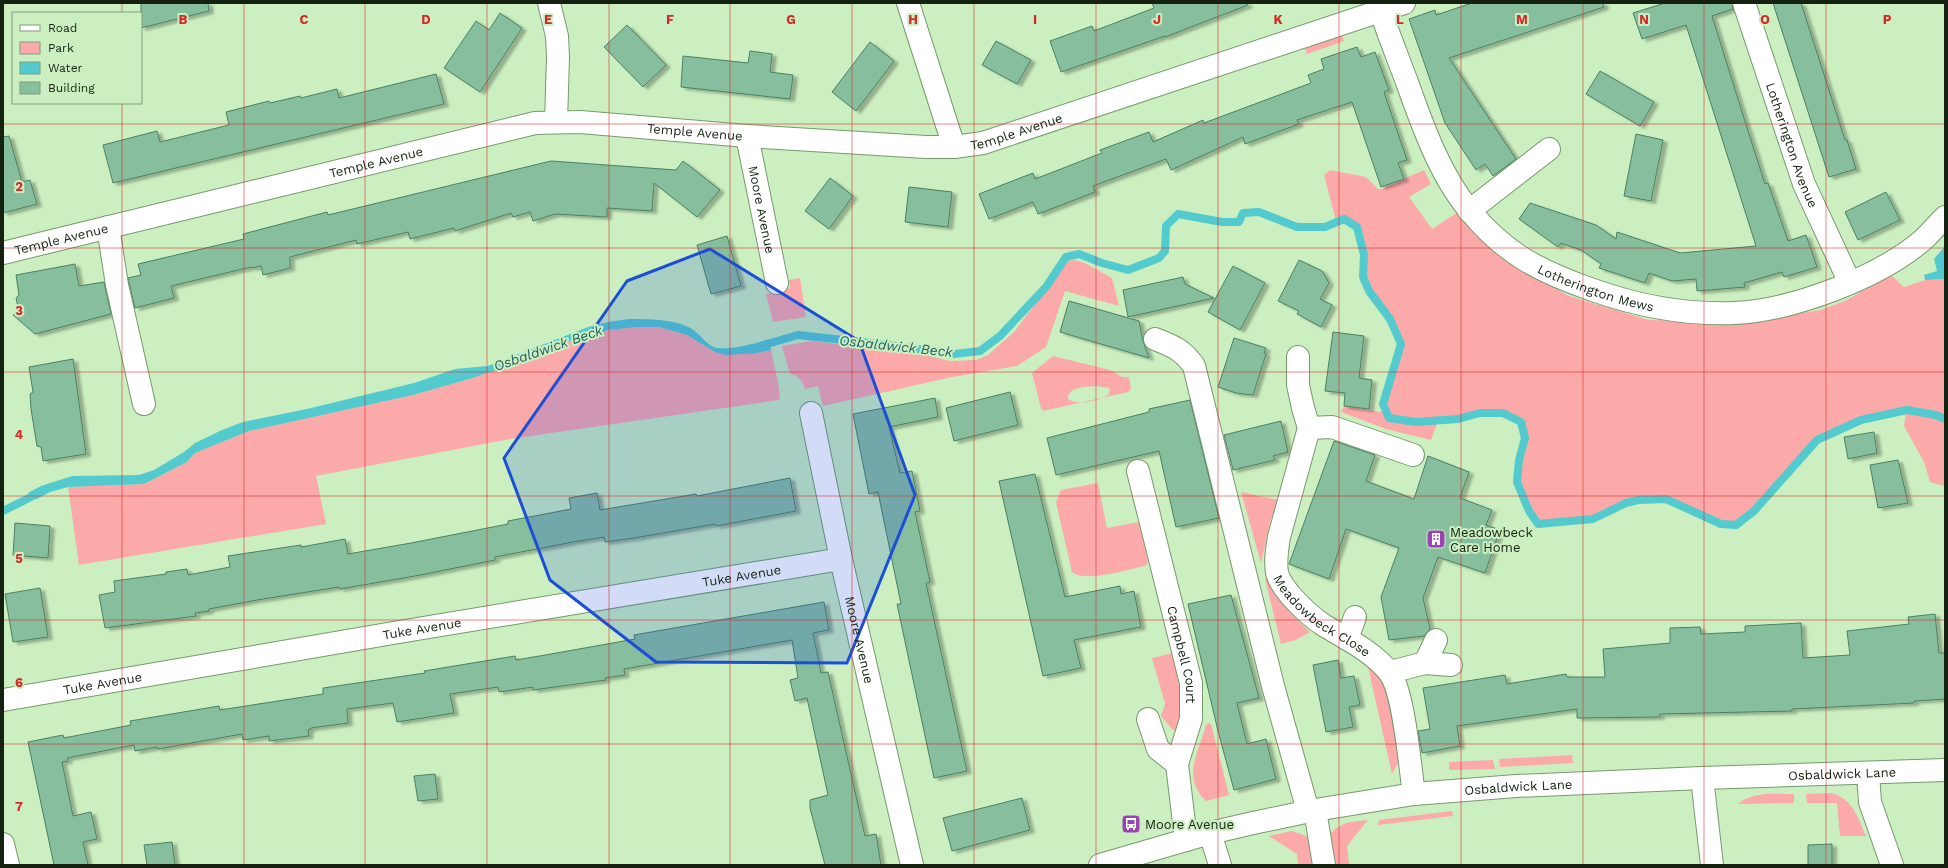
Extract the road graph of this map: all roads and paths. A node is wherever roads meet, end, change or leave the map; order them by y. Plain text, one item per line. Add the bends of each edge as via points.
1 (549, 3) edge
2 (908, 3) edge
3 (1404, 3) edge
4 (1744, 3) edge
5 (1379, 7) edge
6 (556, 122) junction
7 (747, 136) junction
8 (954, 147) junction
9 (1549, 149) dead end
10 (1469, 211) junction
11 (1945, 217) edge
12 (108, 227) junction
13 (3, 253) edge
14 (777, 283) dead end
15 (1850, 283) junction
16 (1155, 339) dead end
17 (1298, 357) dead end
18 (144, 404) dead end
19 (811, 413) dead end
20 (1309, 428) junction
21 (1413, 455) dead end
22 (1138, 471) dead end
23 (841, 559) junction
24 (1355, 616) dead end
25 (1347, 638) junction
26 (1436, 640) dead end
27 (1425, 663) junction
28 (1451, 665) dead end
29 (1390, 672) junction
30 (3, 700) edge
31 (1148, 719) dead end
32 (1178, 764) junction
33 (1945, 770) edge
34 (1868, 774) junction
35 (1702, 778) junction
36 (1414, 794) junction
37 (1312, 810) junction
38 (1210, 833) junction
39 (1186, 840) junction
40 (3, 844) edge
41 (1134, 860) edge
42 (8, 865) edge
43 (912, 865) edge
44 (1100, 865) edge
45 (1220, 865) edge
46 (1324, 865) edge
47 (1712, 865) edge
48 (1892, 865) edge

1 - 6 street via 558,57
2 - 8 street
3 - 5 street
4 - 15 street, Lotherington Avenue via 1804,184
5 - 8 street, Temple Avenue via 982,144
5 - 10 street, Lotherington Mews via 1423,127 1443,169
6 - 7 street, Temple Avenue
6 - 12 street, Temple Avenue via 527,125
7 - 8 street, Temple Avenue
7 - 14 street, Moore Avenue
9 - 10 street
10 - 15 street, Lotherington Mews via 1504,247 1531,265 1577,285 1624,301 1678,311 1735,313 1792,304
11 - 15 street, Lotherington Mews via 1923,240 1893,260
12 - 13 street, Temple Avenue
12 - 18 street via 117,285
16 - 37 street via 1187,355 1194,366 1271,678
17 - 20 street via 1298,384
19 - 23 street, Moore Avenue
20 - 21 street via 1332,427
20 - 25 street, Meadowbeck Close via 1279,537 1276,554 1277,574 1286,590 1302,608
22 - 32 street, Campbell Court via 1191,683 1192,720
23 - 30 street, Tuke Avenue
23 - 43 street, Moore Avenue
24 - 25 street
25 - 29 street, Meadowbeck Close
26 - 27 street
27 - 28 street
27 - 29 street
29 - 36 street, Meadowbeck Close via 1397,688 1402,712
31 - 32 street via 1158,749
32 - 39 street, Campbell Court
33 - 34 street, Osbaldwick Lane
34 - 35 street, Osbaldwick Lane
34 - 48 street via 1870,802
35 - 36 street, Osbaldwick Lane via 1516,786
35 - 47 street
36 - 37 street, Osbaldwick Lane
37 - 38 street, Osbaldwick Lane
37 - 46 street
38 - 39 street, Osbaldwick Lane
38 - 45 street
39 - 41 street, Osbaldwick Lane
40 - 42 street
41 - 44 street, Osbaldwick Lane

